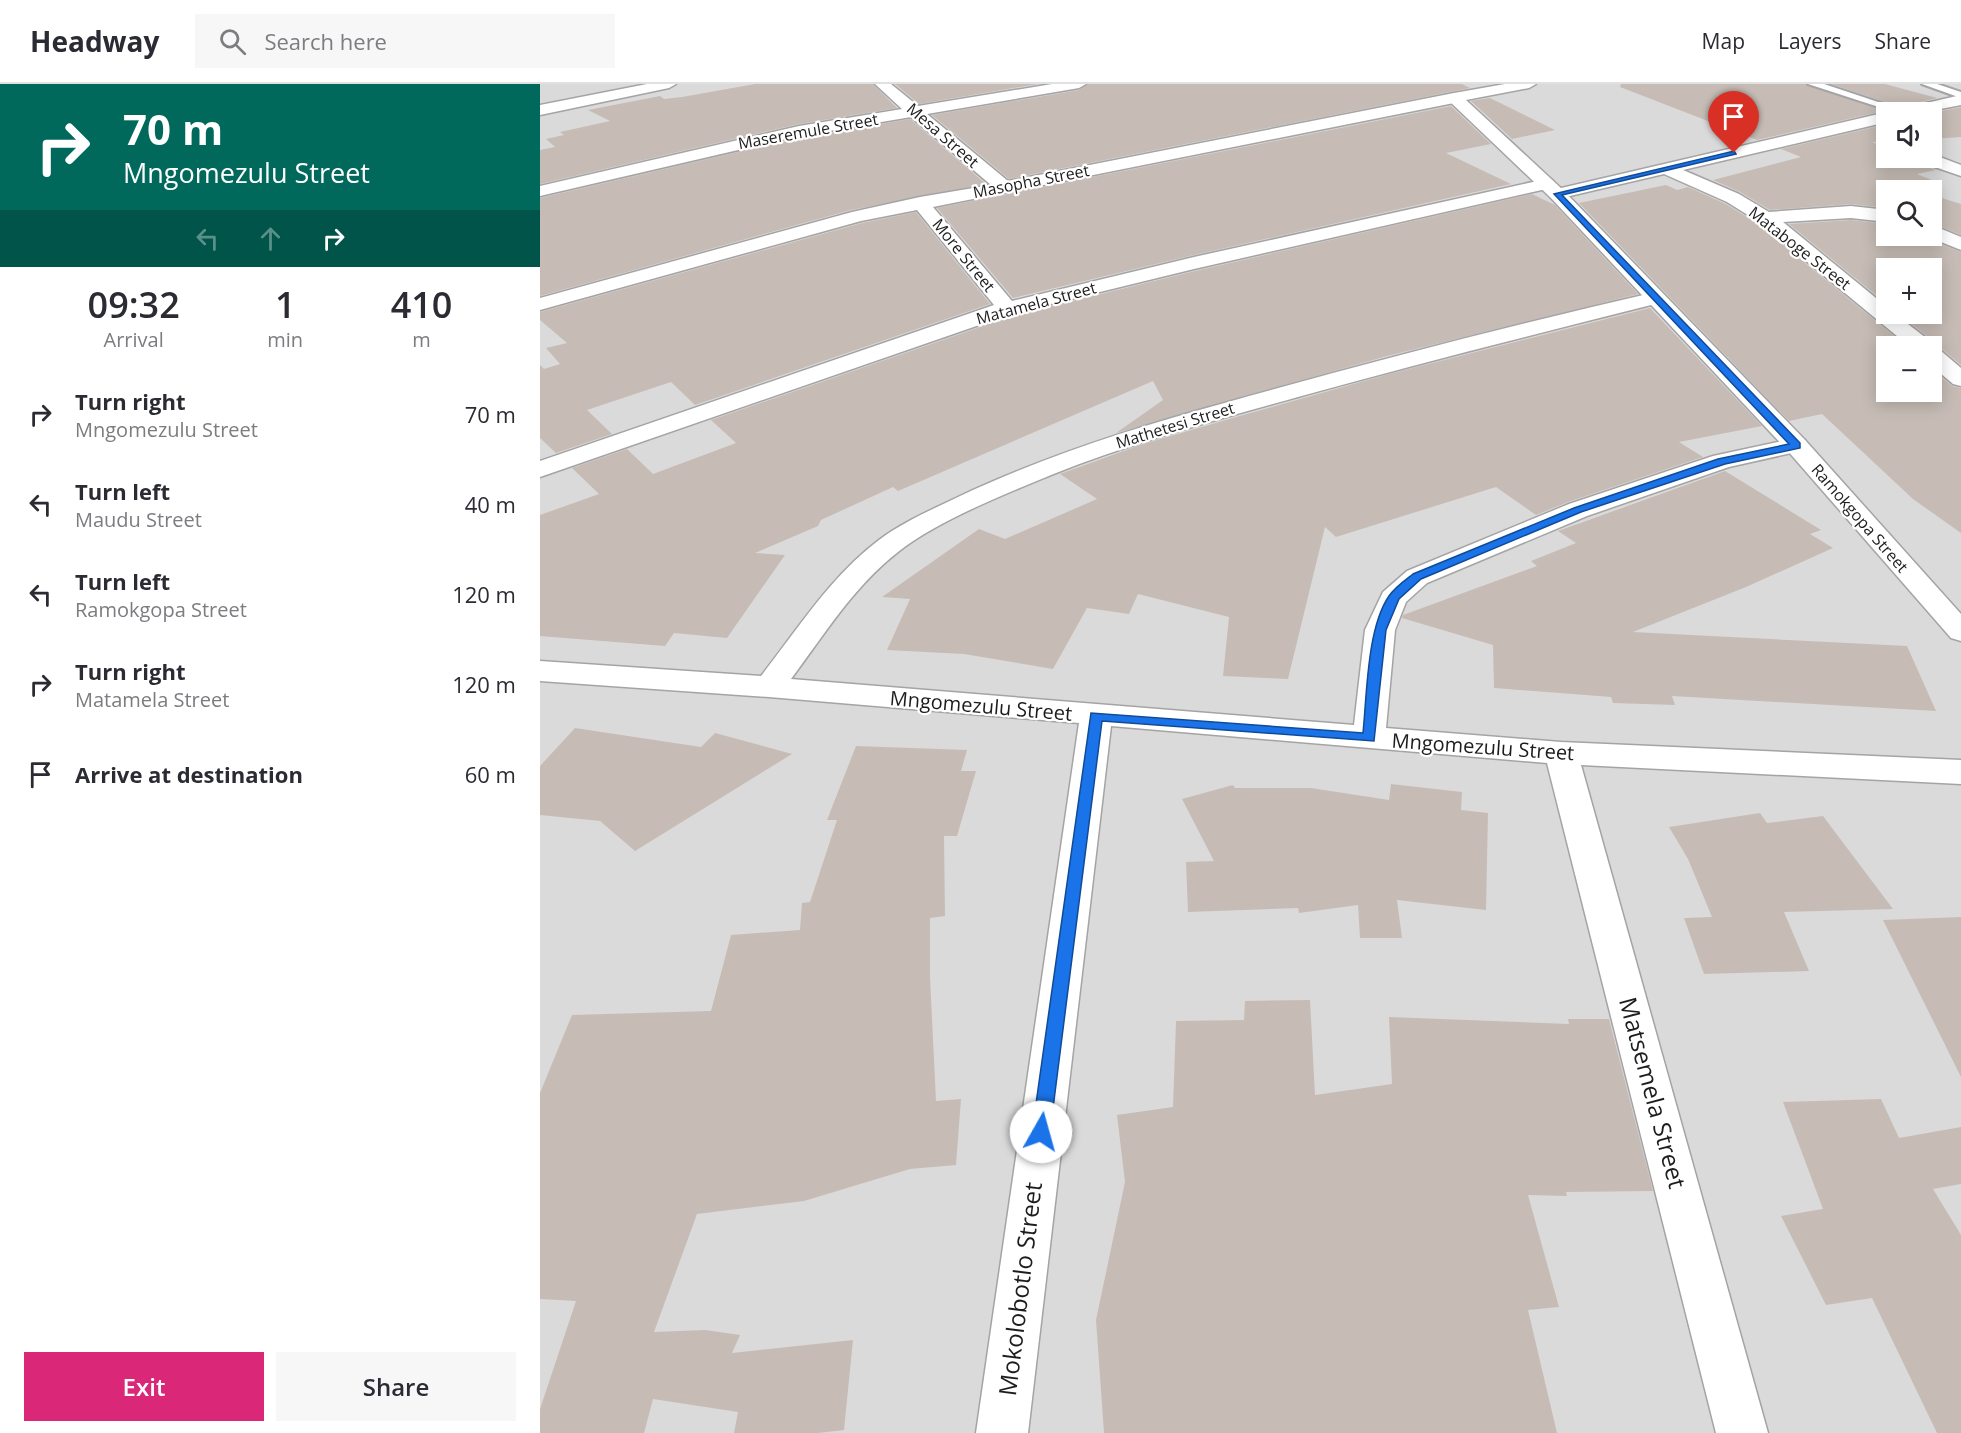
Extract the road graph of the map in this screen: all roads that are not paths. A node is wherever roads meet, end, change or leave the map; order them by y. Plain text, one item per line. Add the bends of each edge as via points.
1 (669, 84) edge
2 (882, 84) edge
3 (1079, 84) edge
4 (1529, 84) edge
5 (1813, 84) edge
6 (1927, 84) edge
7 (1455, 98) junction
8 (1961, 98) edge
9 (1876, 103) edge
10 (1942, 103) edge
11 (540, 110) edge
12 (917, 112) junction
13 (1876, 120) edge
14 (1846, 127) junction
15 (1876, 138) edge
16 (1942, 164) edge
17 (1666, 169) junction
18 (1961, 171) edge
19 (1003, 186) junction
20 (1552, 189) junction
21 (540, 191) edge
22 (920, 202) junction
23 (1876, 215) edge
24 (1766, 218) junction
25 (1942, 235) edge
26 (1961, 244) edge
27 (1656, 298) junction
28 (540, 304) edge
29 (1007, 308) junction
30 (1910, 336) edge
31 (1942, 363) edge
32 (1961, 379) edge
33 (1796, 446) junction
34 (540, 469) edge
35 (1961, 633) edge
36 (540, 671) edge
37 (769, 687) junction
38 (1096, 716) junction
39 (1369, 738) junction
40 (1561, 753) junction
41 (1961, 771) edge
42 (1002, 1433) edge
43 (1742, 1433) edge

1 - 11 street
2 - 12 street, Mesa Street
3 - 12 street, Maseremule Street
4 - 7 street, Masopha Street
5 - 9 lane
6 - 8 lane
7 - 19 street, Masopha Street
7 - 20 street, Ramokgopa Street
8 - 10 street
12 - 19 street, Mesa Street
12 - 21 street, Maseremule Street via 751,140
13 - 14 street, Matamela Street
14 - 15 street
14 - 17 street, Matamela Street
16 - 18 street
17 - 20 street, Matamela Street
17 - 24 street, Mataboge Street via 1733,198
19 - 22 street, Masopha Street
20 - 27 street, Ramokgopa Street
20 - 29 street, Matamela Street via 1194,263
22 - 28 street, Masopha Street
22 - 29 street, More Street
23 - 24 street via 1851,212
24 - 30 street, Mataboge Street
25 - 26 street
27 - 33 street, Ramokgopa Street
27 - 37 street, Mathetesi Street via 1536,326 1118,441 982,495 888,546 854,579
29 - 34 street, Matamela Street
31 - 32 street
33 - 35 street, Ramokgopa Street
33 - 39 street via 1722,461 1578,510 1417,577 1402,587 1380,630
36 - 37 street, Mngomezulu Street
37 - 38 street, Mngomezulu Street
38 - 39 street, Mngomezulu Street
38 - 42 street, Mokolobotlo Street
39 - 40 street, Mngomezulu Street
40 - 41 street, Mngomezulu Street
40 - 43 street, Matsemela Street

